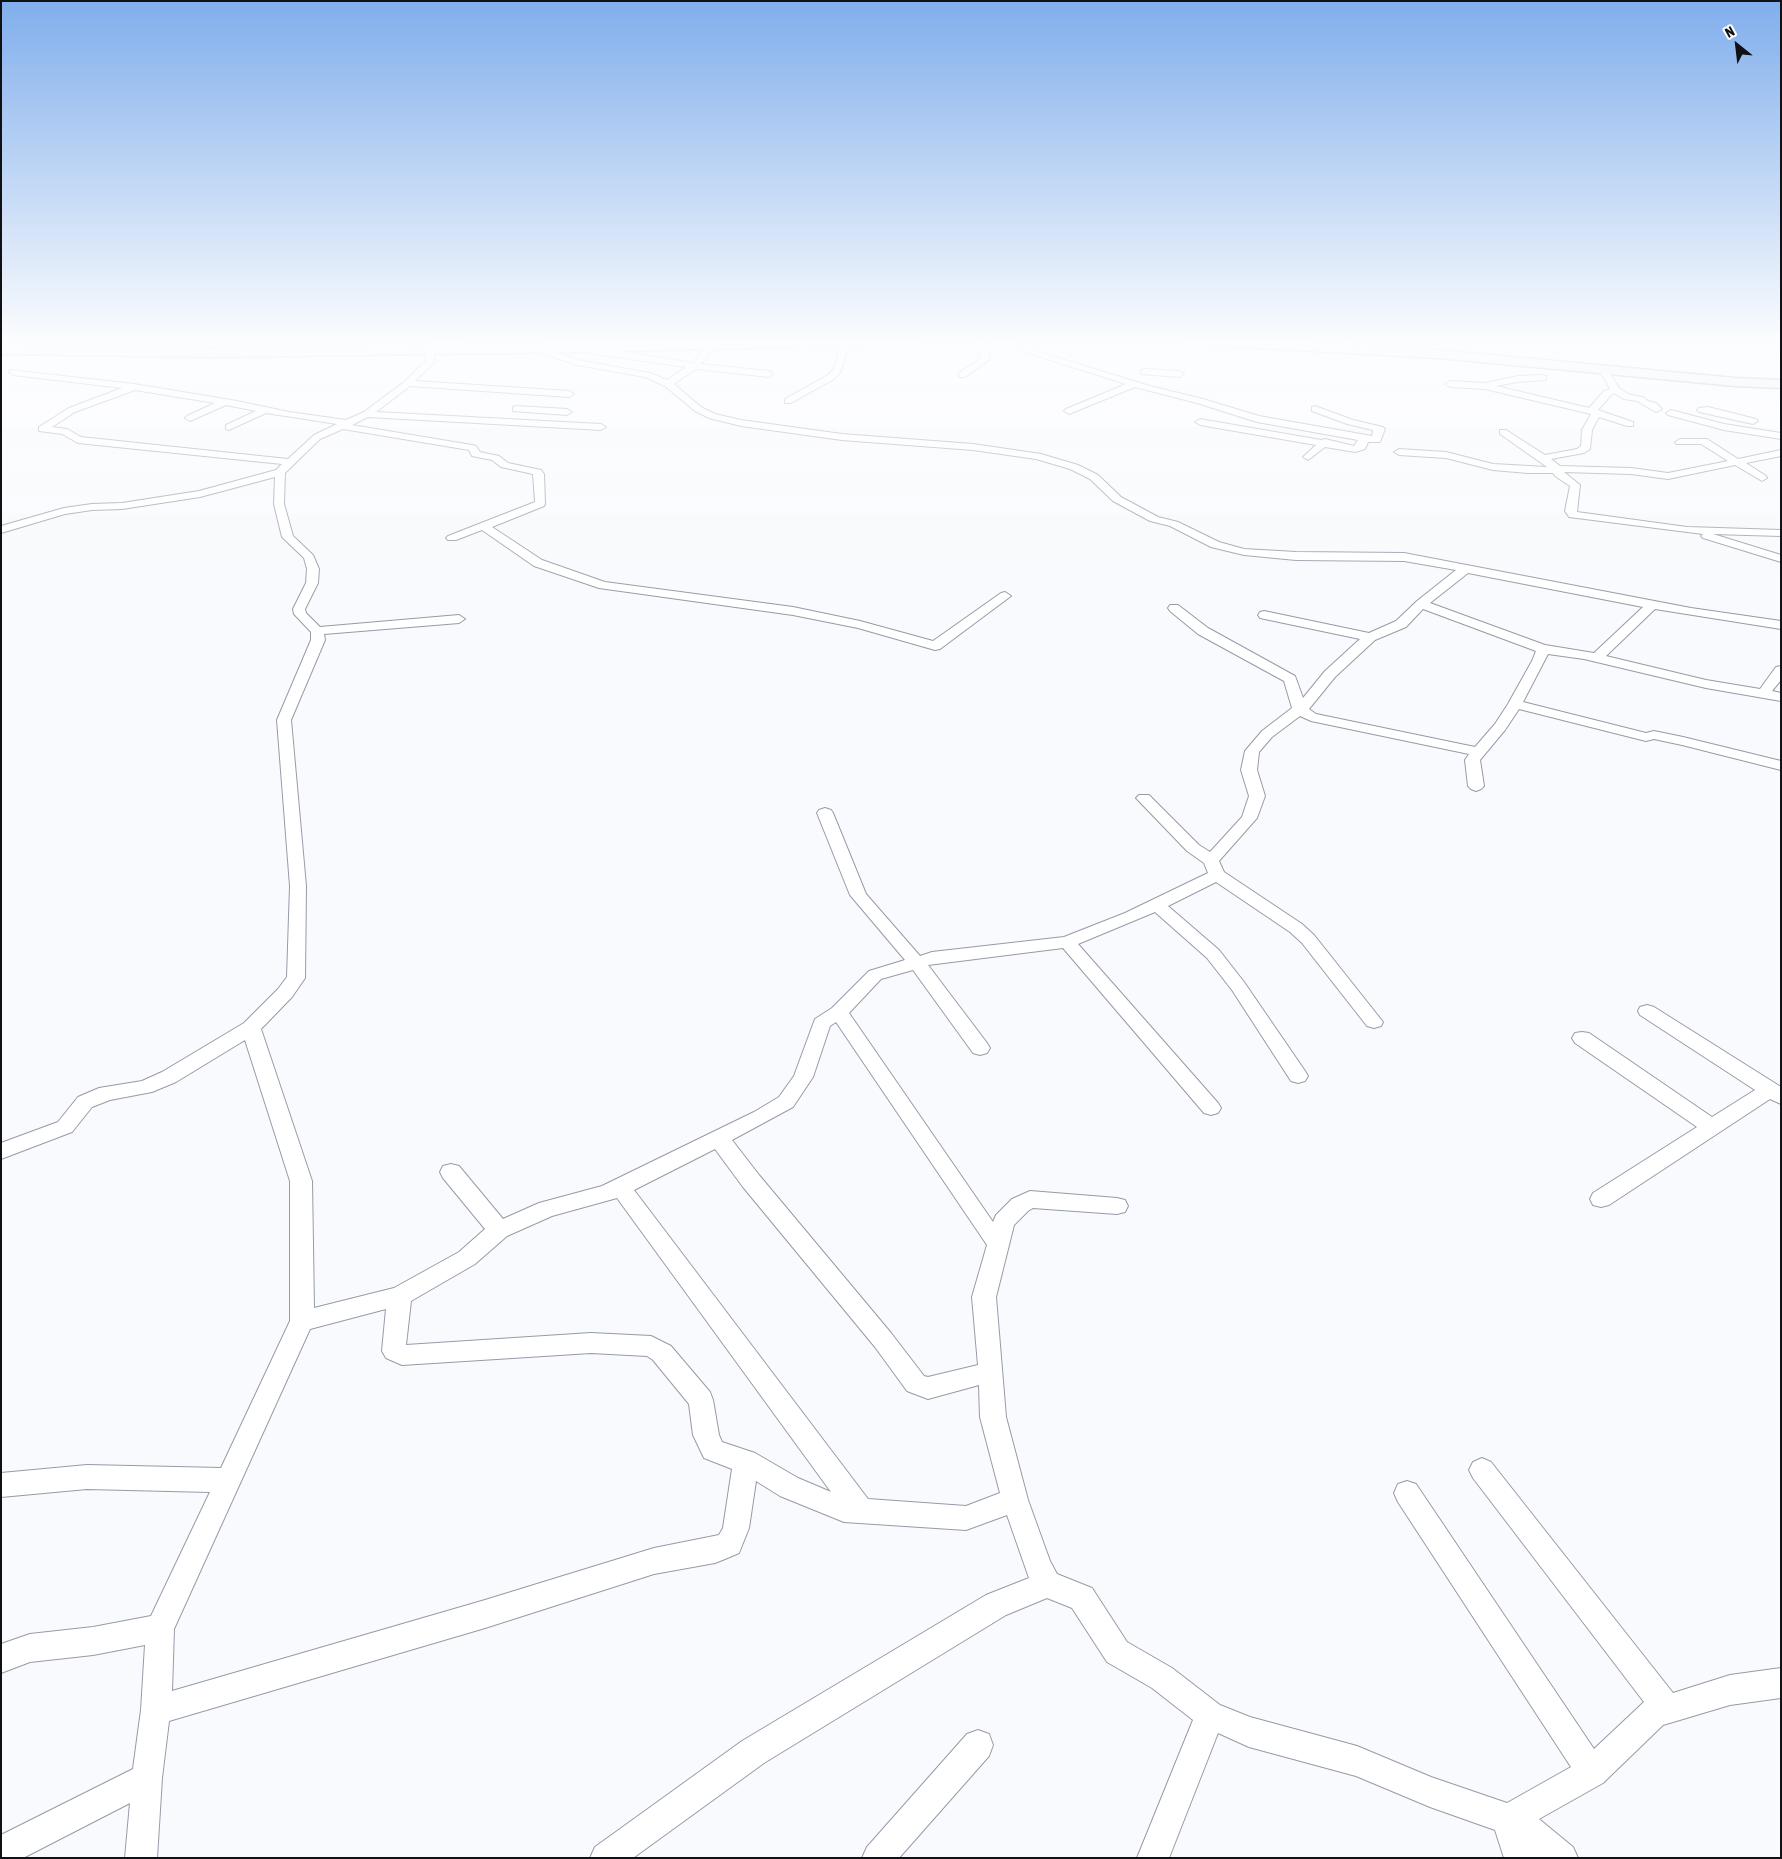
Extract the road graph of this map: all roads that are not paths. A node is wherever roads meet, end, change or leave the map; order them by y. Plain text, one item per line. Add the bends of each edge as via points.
1 (46, 427) edge
2 (339, 427) edge
3 (360, 427) edge
4 (597, 427) edge
5 (601, 427) dead end
6 (768, 427) edge
7 (1230, 427) edge
8 (1301, 427) edge
9 (1370, 427) edge
10 (1589, 427) edge
11 (1723, 427) edge
12 (1502, 432) dead end
13 (1781, 436) edge
14 (1364, 438) junction
15 (1325, 442) junction
16 (1680, 442) dead end
17 (1399, 452) dead end
18 (1781, 453) edge
19 (1308, 457) dead end
20 (1543, 458) junction
21 (1737, 462) junction
22 (284, 467) junction
23 (1558, 470) junction
24 (1762, 478) dead end
25 (483, 526) junction
26 (1, 530) edge
27 (1687, 530) junction
28 (1781, 533) edge
29 (452, 538) dead end
30 (1781, 559) edge
31 (1465, 569) junction
32 (1004, 596) dead end
33 (1421, 604) junction
34 (1653, 604) junction
35 (1174, 608) dead end
36 (1264, 616) dead end
37 (459, 620) dead end
38 (1781, 625) edge
39 (317, 631) junction
40 (1370, 637) junction
41 (1543, 649) junction
42 (1597, 658) junction
43 (1781, 670) edge
44 (1763, 694) junction
45 (1781, 697) edge
46 (1515, 704) junction
47 (1300, 710) junction
48 (1478, 752) junction
49 (1781, 766) edge
50 (1476, 786) dead end
51 (1144, 798) dead end
52 (826, 814) dead end
53 (1214, 868) junction
54 (1157, 905) junction
55 (1067, 942) junction
56 (917, 964) junction
57 (1647, 1011) dead end
58 (839, 1012) junction
59 (1374, 1022) dead end
60 (251, 1028) junction
61 (1582, 1038) dead end
62 (980, 1048) dead end
63 (1298, 1076) dead end
64 (1775, 1094) edge
65 (1211, 1108) dead end
66 (1712, 1127) junction
67 (718, 1137) junction
68 (1, 1151) edge
69 (450, 1172) dead end
70 (620, 1187) junction
71 (1601, 1199) dead end
72 (1117, 1206) dead end
73 (499, 1230) junction
74 (1000, 1241) junction
75 (400, 1296) junction
76 (302, 1321) junction
77 (991, 1372) junction
78 (746, 1461) junction
79 (1482, 1470) dead end
80 (227, 1480) junction
81 (1, 1485) edge
82 (1407, 1493) dead end
83 (1015, 1500) junction
84 (861, 1510) junction
85 (1046, 1584) junction
86 (160, 1628) junction
87 (1, 1659) edge
88 (1781, 1684) edge
89 (1667, 1709) junction
90 (156, 1710) junction
91 (1210, 1715) junction
92 (978, 1745) dead end
93 (1592, 1772) junction
94 (147, 1778) junction
95 (1509, 1819) junction
96 (1, 1852) edge
97 (141, 1858) edge
98 (606, 1858) edge
99 (878, 1858) edge
100 (1153, 1858) edge
101 (1520, 1858) edge
102 (1562, 1858) edge

1 - 22 street via 42,429 64,431 78,440
2 - 22 street via 317,436
3 - 25 street via 472,448 476,454 494,458 505,465 537,472 540,504
4 - 5 street
6 - 31 street via 842,437 973,447 1046,458 1094,477 1117,499 1154,518 1174,524 1216,546 1244,552 1404,557
7 - 15 street
8 - 14 street
9 - 14 street via 1380,429 1376,440
10 - 20 street via 1586,447
11 - 13 street
12 - 20 street
14 - 15 street via 1359,449
15 - 19 street
16 - 21 street via 1703,441
17 - 23 street via 1446,455 1493,467
18 - 21 street
20 - 23 street
21 - 23 street via 1668,476 1631,471
21 - 24 street
22 - 26 street via 200,494 64,511
22 - 39 street via 279,504 288,537 309,557 313,568 312,583 299,609 300,614
23 - 27 street via 1575,485 1573,515
25 - 29 street
25 - 32 street via 538,563 603,585 794,611 936,646
27 - 28 street
27 - 30 street
31 - 33 street
31 - 34 street
33 - 40 street via 1401,624
33 - 41 street
34 - 38 street
34 - 42 street
35 - 47 street via 1203,631 1290,679
36 - 40 street
37 - 39 street
39 - 60 street via 315,650 284,720 298,886 296,978
40 - 47 street via 1330,674
41 - 42 street
41 - 46 street
42 - 44 street
43 - 44 street
44 - 45 street
46 - 48 street
46 - 49 street
47 - 48 street via 1311,718
47 - 53 street via 1267,734 1252,751 1249,770 1257,796 1249,818
48 - 50 street via 1472,760
51 - 53 street
52 - 56 street via 858,895
53 - 54 street
53 - 59 street via 1296,928
54 - 55 street
54 - 63 street via 1213,954
55 - 56 street via 932,958
55 - 65 street
56 - 58 street via 875,975
56 - 62 street
57 - 64 street
58 - 67 street via 822,1024 803,1077 786,1102
58 - 74 street via 992,1238
60 - 68 street via 169,1077 145,1087 106,1093 85,1102 65,1126
60 - 76 street via 301,1181
61 - 66 street
64 - 66 street
66 - 71 street
67 - 70 street
67 - 77 street via 884,1340 916,1384 928,1388
69 - 73 street
70 - 73 street via 590,1199 547,1209
70 - 84 street
72 - 74 street via 1030,1200 1004,1221
73 - 75 street via 467,1258
74 - 77 street via 984,1297
75 - 76 street
75 - 78 street via 394,1352 402,1355 591,1342 651,1346 662,1353 701,1400 706,1435 713,1450
76 - 80 street
77 - 83 street via 993,1417
78 - 84 street via 789,1487 844,1510
78 - 90 street via 736,1528 729,1544 715,1550 654,1561
79 - 89 street
80 - 81 street via 87,1477
80 - 86 street
82 - 93 street
83 - 84 street via 966,1518
83 - 85 street
85 - 91 street via 1082,1598 1117,1652 1162,1678
85 - 98 street via 996,1605 753,1752
86 - 87 street via 93,1641 30,1648
86 - 90 street
88 - 89 street via 1730,1690
89 - 93 street via 1654,1713
90 - 94 street
91 - 95 street via 1249,1732 1357,1761 1430,1792
91 - 100 street
92 - 99 street
93 - 95 street
94 - 96 street
94 - 97 street
95 - 101 street
95 - 102 street via 1527,1829

